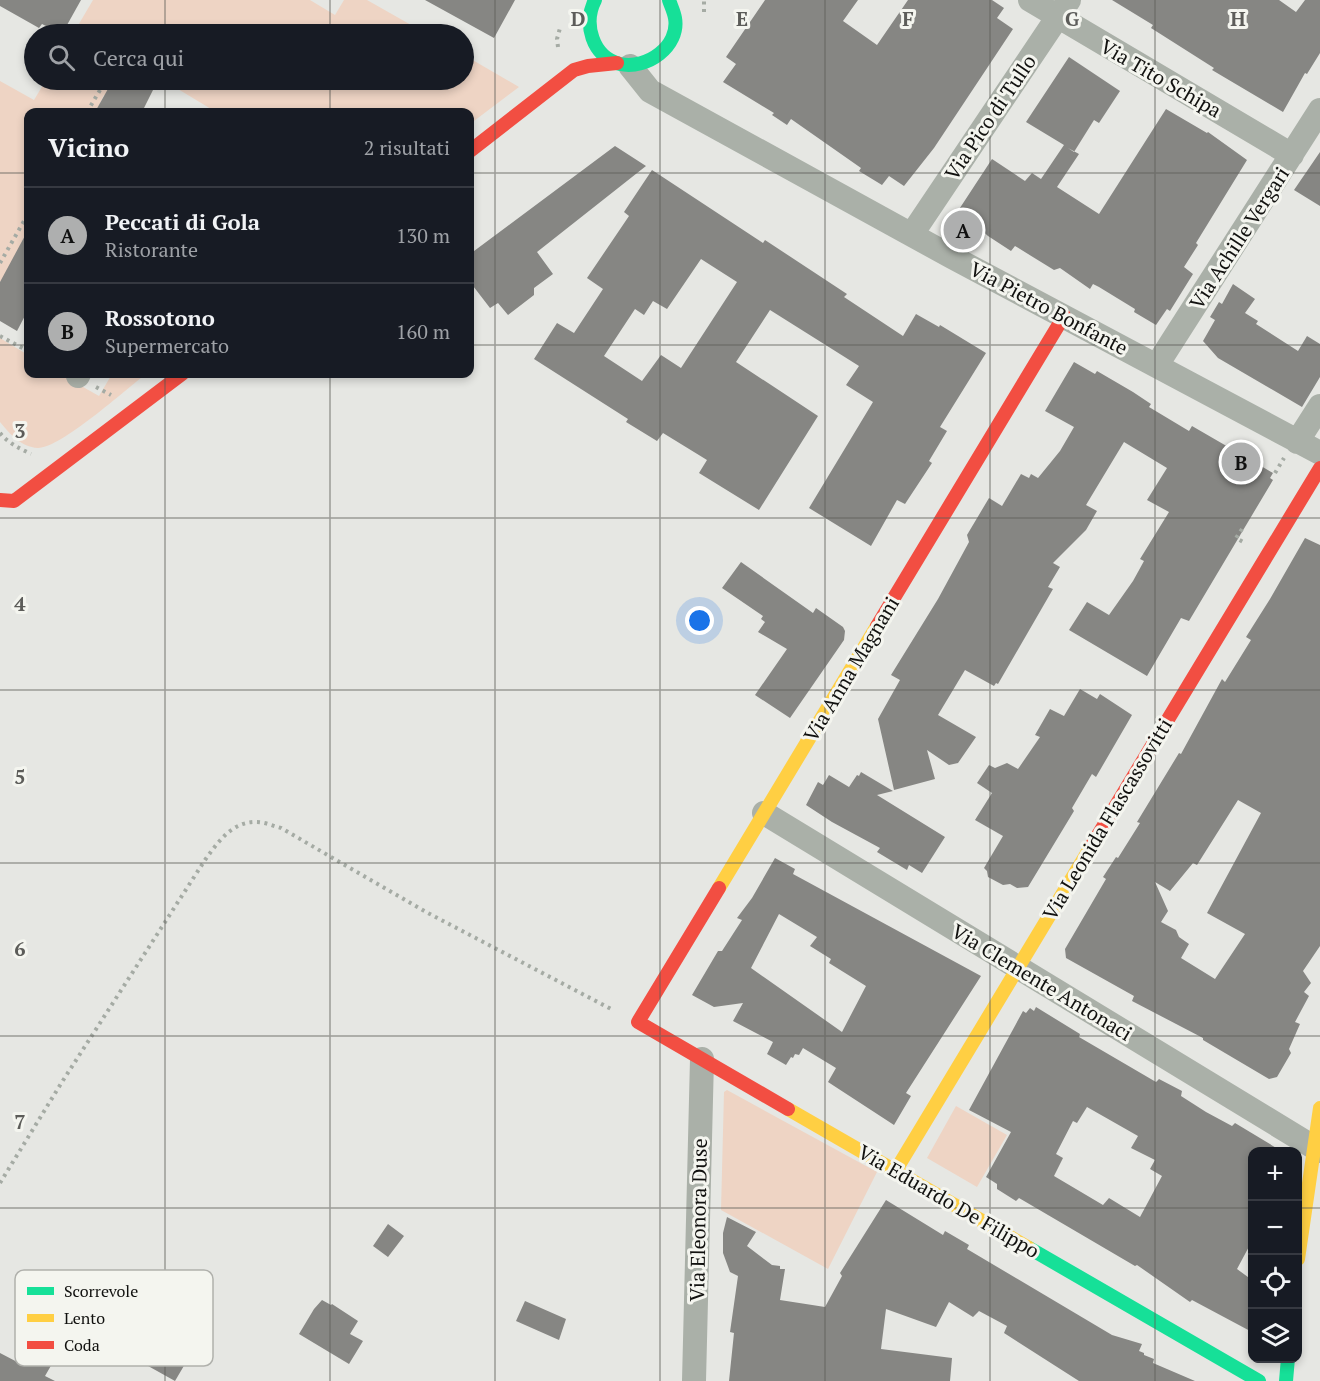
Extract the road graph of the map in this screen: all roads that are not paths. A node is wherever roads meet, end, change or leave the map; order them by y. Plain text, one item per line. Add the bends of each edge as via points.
1 (596, 0) edge
2 (1030, 0) edge
3 (673, 3) edge
4 (1063, 9) edge
5 (590, 33) junction
6 (623, 64) junction
7 (574, 70) junction
8 (1320, 110) edge
9 (474, 148) edge
10 (1292, 155) junction
11 (912, 234) junction
12 (1064, 316) junction
13 (1157, 365) junction
14 (177, 378) edge
15 (1320, 406) edge
16 (1298, 442) junction
17 (1320, 453) edge
18 (1320, 468) edge
19 (5, 504) edge
20 (764, 813) junction
21 (1017, 967) junction
22 (638, 1022) joint
23 (702, 1059) junction
24 (1320, 1108) edge
25 (1317, 1149) edge
26 (896, 1170) junction
27 (1299, 1255) edge
28 (1288, 1363) edge
29 (694, 1381) edge
30 (1259, 1381) edge
31 (1286, 1381) edge

1 - 5 street via 589,20
2 - 4 street, Via Tito Schipa
3 - 6 street via 676,22 666,49 644,64
4 - 10 street, Via Tito Schipa
4 - 11 street, Via Pico di Tullo
5 - 6 street via 605,56
5 - 7 street
6 - 7 street
6 - 11 street, Via Pietro Bonfante via 650,91
7 - 9 street
8 - 10 street, Via Achille Vergari
10 - 13 street, Via Achille Vergari
11 - 12 street, Via Pietro Bonfante
12 - 13 street, Via Pietro Bonfante
12 - 20 street, Via Anna Magnani
13 - 16 street, Via Pietro Bonfante
14 - 19 street
15 - 16 street
16 - 17 street, Via Pietro Bonfante
18 - 21 street, Via Leonida Flascassovitti
20 - 21 street, Via Clemente Antonaci
20 - 22 street, Via Anna Magnani
21 - 25 street, Via Clemente Antonaci
21 - 26 street, Via Leonida Flascassovitti
22 - 23 street, Via Eduardo De Filippo
23 - 26 street, Via Eduardo De Filippo
23 - 29 street, Via Eleonora Duse
24 - 25 street
25 - 27 street
26 - 30 street, Via Eduardo De Filippo
28 - 31 street

